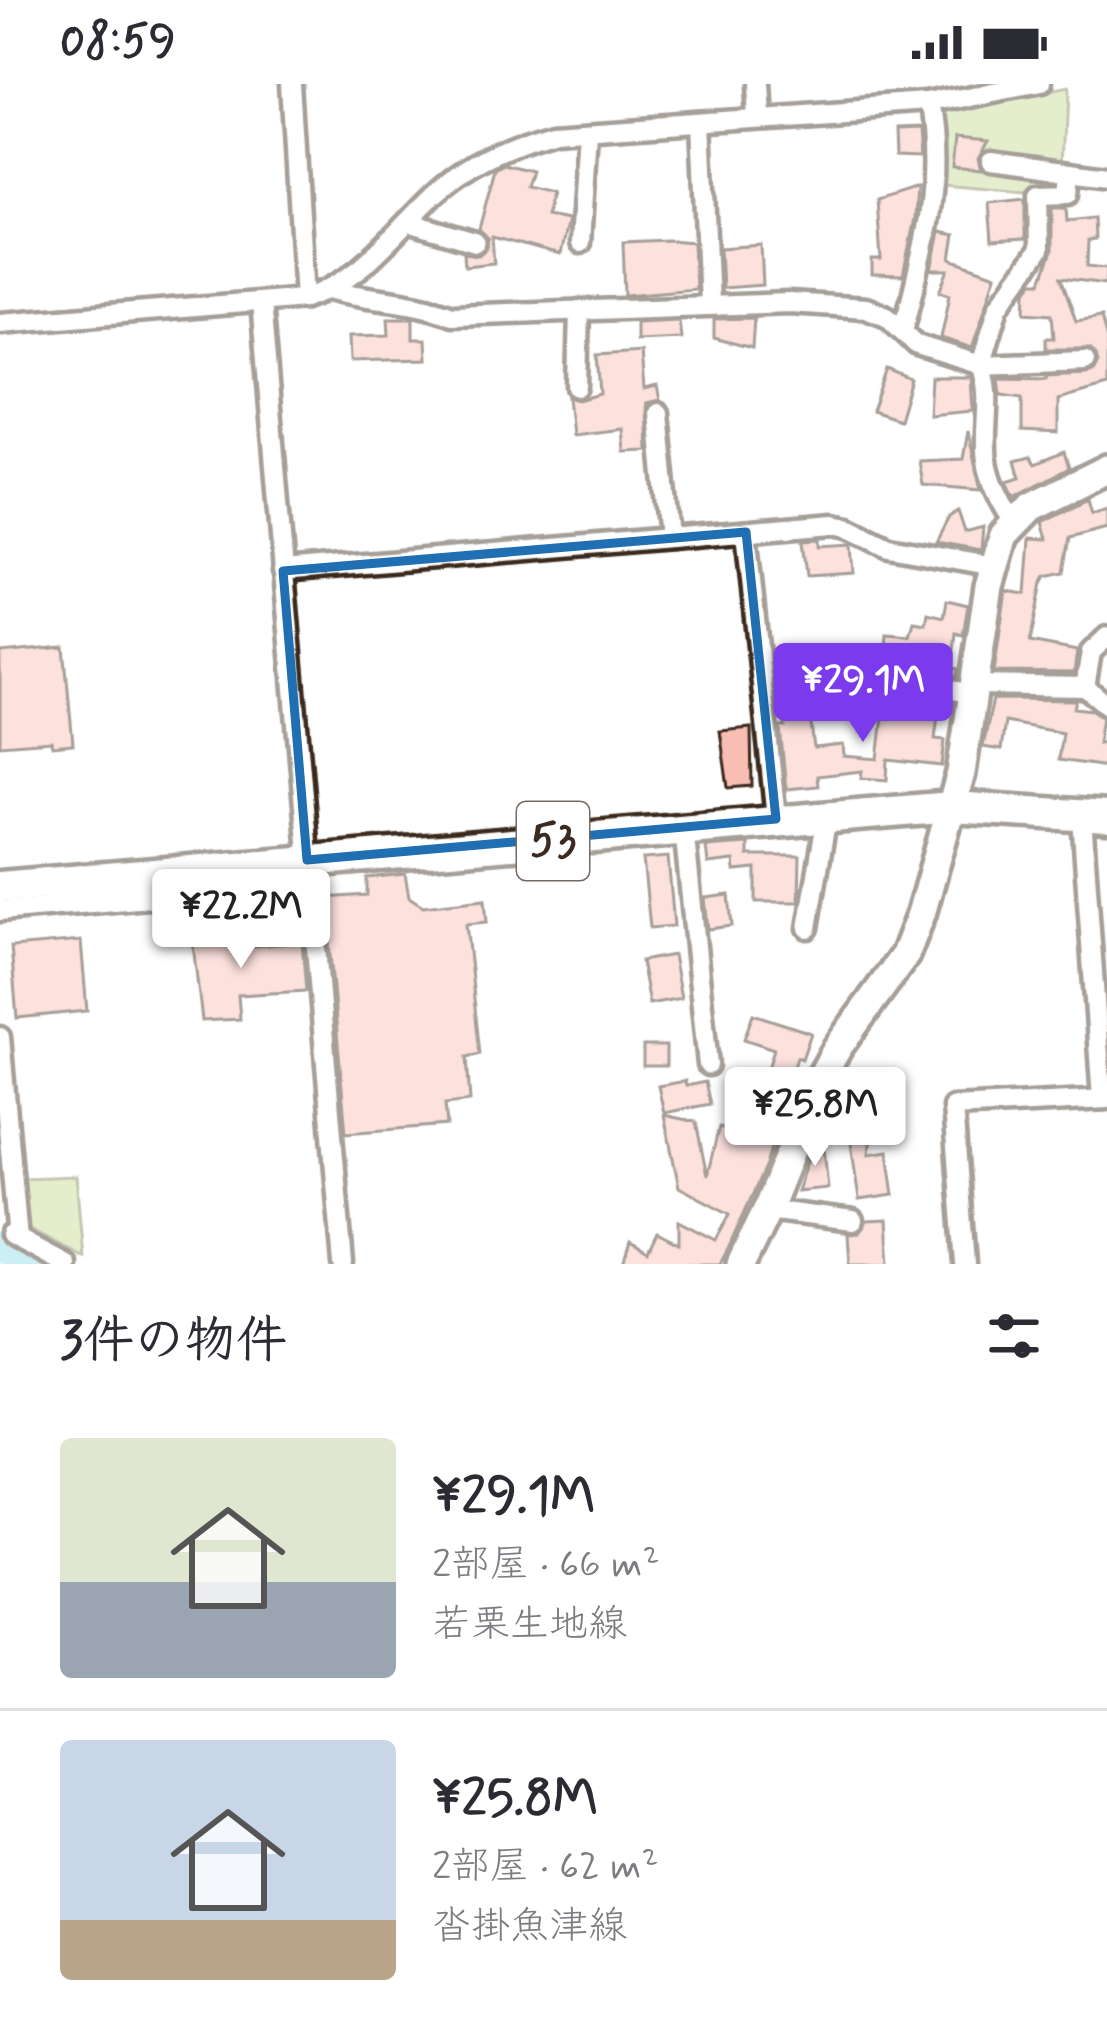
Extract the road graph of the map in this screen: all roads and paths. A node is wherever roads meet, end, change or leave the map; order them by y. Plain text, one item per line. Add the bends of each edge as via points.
1 (292, 84) edge
2 (755, 84) edge
3 (1039, 84) edge
4 (928, 106) junction
5 (757, 116) junction
6 (701, 122) junction
7 (587, 130) junction
8 (991, 160) dead end
9 (1070, 172) junction
10 (1107, 177) edge
11 (408, 222) junction
12 (475, 242) dead end
13 (580, 243) dead end
14 (333, 290) junction
15 (305, 298) junction
16 (261, 302) junction
17 (710, 305) junction
18 (579, 310) junction
19 (0, 323) edge
20 (903, 332) junction
21 (1085, 361) dead end
22 (981, 365) junction
23 (577, 388) dead end
24 (658, 413) dead end
25 (1107, 469) edge
26 (1014, 522) junction
27 (746, 532) junction
28 (670, 538) junction
29 (994, 566) junction
30 (284, 571) junction
31 (1107, 637) edge
32 (848, 677) dead end
33 (1085, 687) junction
34 (974, 689) junction
35 (1107, 705) edge
36 (952, 807) junction
37 (827, 816) junction
38 (1095, 817) edge
39 (776, 819) junction
40 (684, 828) junction
41 (309, 872) junction
42 (0, 887) edge
43 (0, 910) edge
44 (808, 928) dead end
45 (0, 1037) edge
46 (708, 1066) dead end
47 (1104, 1099) edge
48 (767, 1210) junction
49 (853, 1221) dead end
50 (65, 1264) edge
51 (344, 1264) edge
52 (741, 1264) edge
53 (964, 1264) edge

1 - 15 street
2 - 5 street
3 - 4 street
4 - 5 street
4 - 20 street via 934,191
5 - 6 street
6 - 7 street
6 - 17 street
7 - 11 street via 505,146 439,189
7 - 13 street
8 - 9 street
9 - 10 street
9 - 22 street via 1068,194 1037,195 1039,250 998,306
11 - 12 street
11 - 14 street
14 - 15 street
14 - 18 street via 420,302 452,315
15 - 16 street
16 - 19 street
16 - 30 street
17 - 18 street
17 - 20 street via 866,308
18 - 23 street
20 - 22 street via 917,345
21 - 22 street
22 - 26 street via 988,381 986,459
24 - 28 street
25 - 26 main road
26 - 29 main road
27 - 28 street
27 - 29 street via 834,524 889,547
27 - 39 street
28 - 30 street
29 - 34 main road
30 - 41 street
31 - 33 street via 1091,652
32 - 34 street
33 - 34 street
33 - 35 street
34 - 36 main road
36 - 37 main road, 53
36 - 38 main road, 53
36 - 48 main road via 905,956 838,1047
37 - 39 main road, 53
37 - 44 street
38 - 47 street
39 - 40 main road, 53
40 - 41 main road, 53
40 - 46 street
41 - 42 main road, 53
41 - 43 street
41 - 51 street
45 - 50 street via 13,1236
47 - 53 street via 953,1107
48 - 49 street
48 - 52 main road

